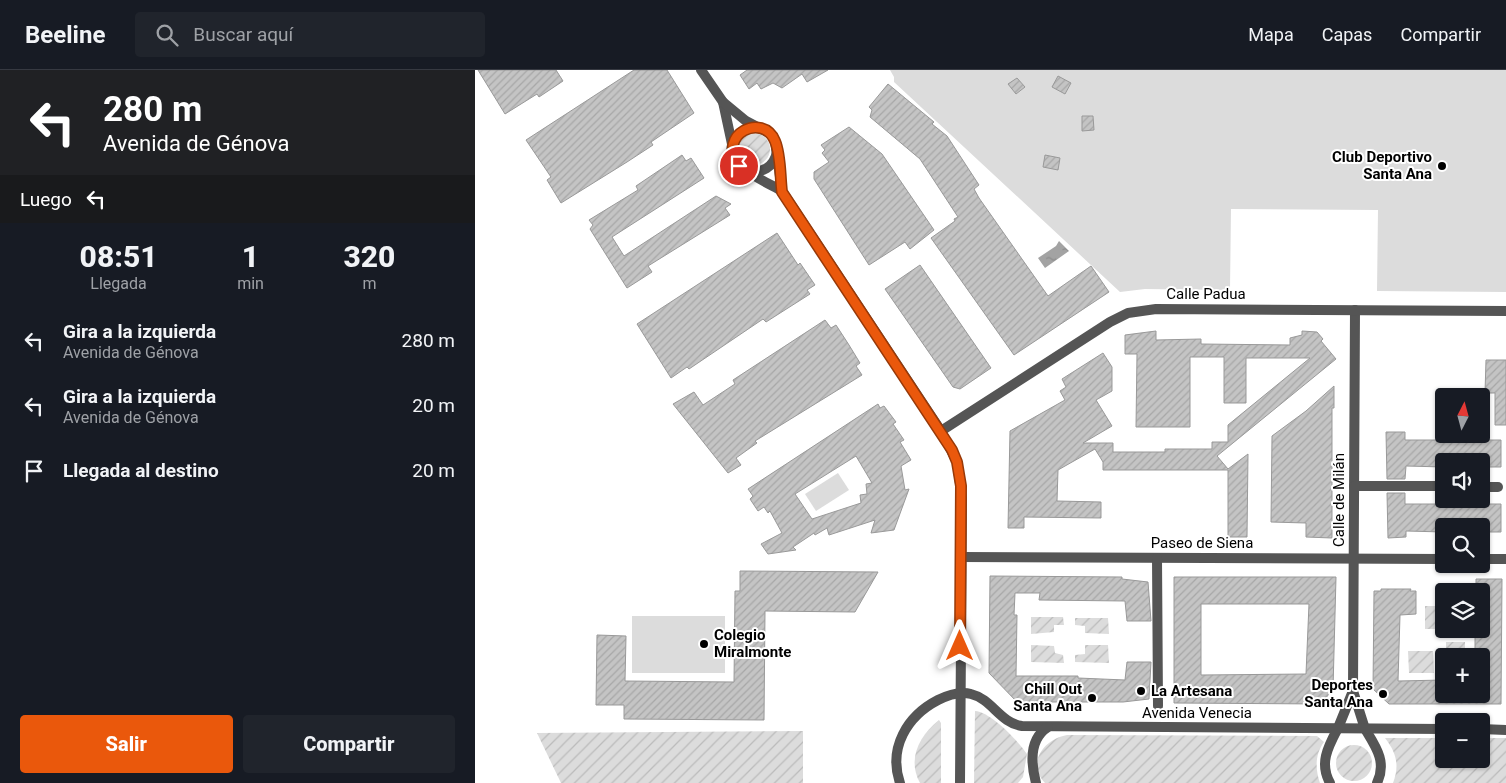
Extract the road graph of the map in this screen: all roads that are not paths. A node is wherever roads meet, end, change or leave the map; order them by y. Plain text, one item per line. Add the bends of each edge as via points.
1 (701, 70) edge
2 (723, 102) junction
3 (764, 129) junction
4 (777, 148) junction
5 (732, 150) junction
6 (746, 170) junction
7 (782, 192) junction
8 (1355, 310) junction
9 (1506, 311) edge
10 (941, 432) junction
11 (1354, 486) junction
12 (1435, 486) edge
13 (1490, 487) edge
14 (1498, 487) dead end
15 (961, 557) junction
16 (1157, 558) junction
17 (1354, 558) junction
18 (1435, 559) edge
19 (1490, 559) edge
20 (1506, 559) edge
21 (1353, 690) junction
22 (960, 693) junction
23 (1158, 706) dead end
24 (1048, 727) junction
25 (1338, 728) junction
26 (1365, 729) junction
27 (1435, 729) edge
28 (1490, 730) edge
29 (1506, 730) edge
30 (900, 783) edge
31 (960, 783) edge
32 (1036, 783) edge
33 (1330, 783) edge
34 (1377, 783) edge

1 - 2 street
2 - 3 street via 746,121
2 - 5 street
3 - 4 street via 771,134
3 - 5 street via 742,131
4 - 6 street via 777,155 770,166 759,172
4 - 7 street
5 - 6 street via 734,159
6 - 7 street
7 - 10 street
8 - 9 street, Calle Padua
8 - 10 street, Calle Padua via 1147,309 1128,313
8 - 11 street, Calle de Milán
10 - 15 street via 952,450 960,475
11 - 12 street
11 - 17 street, Calle de Milán
13 - 14 street
15 - 16 street, Paseo de Siena
15 - 22 street
16 - 17 street, Paseo de Siena
16 - 23 street
17 - 18 street, Paseo de Siena
17 - 21 street, Calle de Milán
19 - 20 street
21 - 25 street, Calle de Milán
21 - 26 street, Calle de Milán
22 - 24 street, Avenida Venecia via 978,696 1013,724
22 - 30 street via 923,708 907,725 897,752
22 - 31 street
24 - 25 street, Avenida Venecia
24 - 32 street via 1039,735 1033,751
25 - 26 street, Avenida Venecia
25 - 33 street, Calle de Milán via 1325,753 1325,774
26 - 27 street, Avenida Venecia
26 - 34 street, Calle de Milán via 1381,755 1381,776
28 - 29 street

